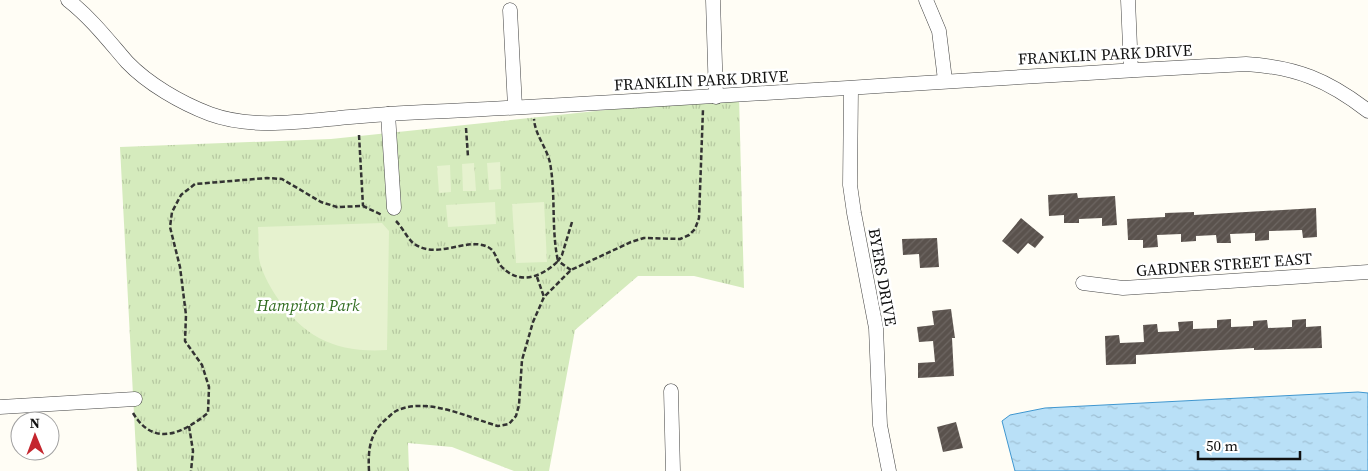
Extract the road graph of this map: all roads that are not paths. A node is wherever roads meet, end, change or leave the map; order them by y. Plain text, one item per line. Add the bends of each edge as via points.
1 (68, 0) edge
2 (713, 0) edge
3 (926, 0) edge
4 (1128, 0) edge
5 (510, 10) dead end
6 (1131, 70) junction
7 (945, 80) junction
8 (851, 89) junction
9 (710, 98) junction
10 (514, 107) junction
11 (1368, 111) edge
12 (388, 114) junction
13 (390, 214) road end
14 (1368, 272) edge
15 (1083, 283) dead end
16 (671, 391) dead end
17 (130, 399) road end
18 (0, 408) edge
19 (673, 471) edge
20 (889, 471) edge

1 - 12 street, FRANKLIN PARK DRIVE via 143,76 175,97 212,115 269,123
2 - 9 street
3 - 7 street via 938,31
4 - 6 street
5 - 10 street
6 - 7 street, FRANKLIN PARK DRIVE
6 - 11 street, FRANKLIN PARK DRIVE via 1268,65 1322,80
7 - 8 street, FRANKLIN PARK DRIVE
8 - 9 street, FRANKLIN PARK DRIVE
8 - 20 street, BYERS DRIVE via 850,185 876,328 880,425
9 - 10 street, FRANKLIN PARK DRIVE
10 - 12 street, FRANKLIN PARK DRIVE
12 - 13 street
14 - 15 street, GARDNER STREET EAST via 1123,288
16 - 19 street
17 - 18 street

